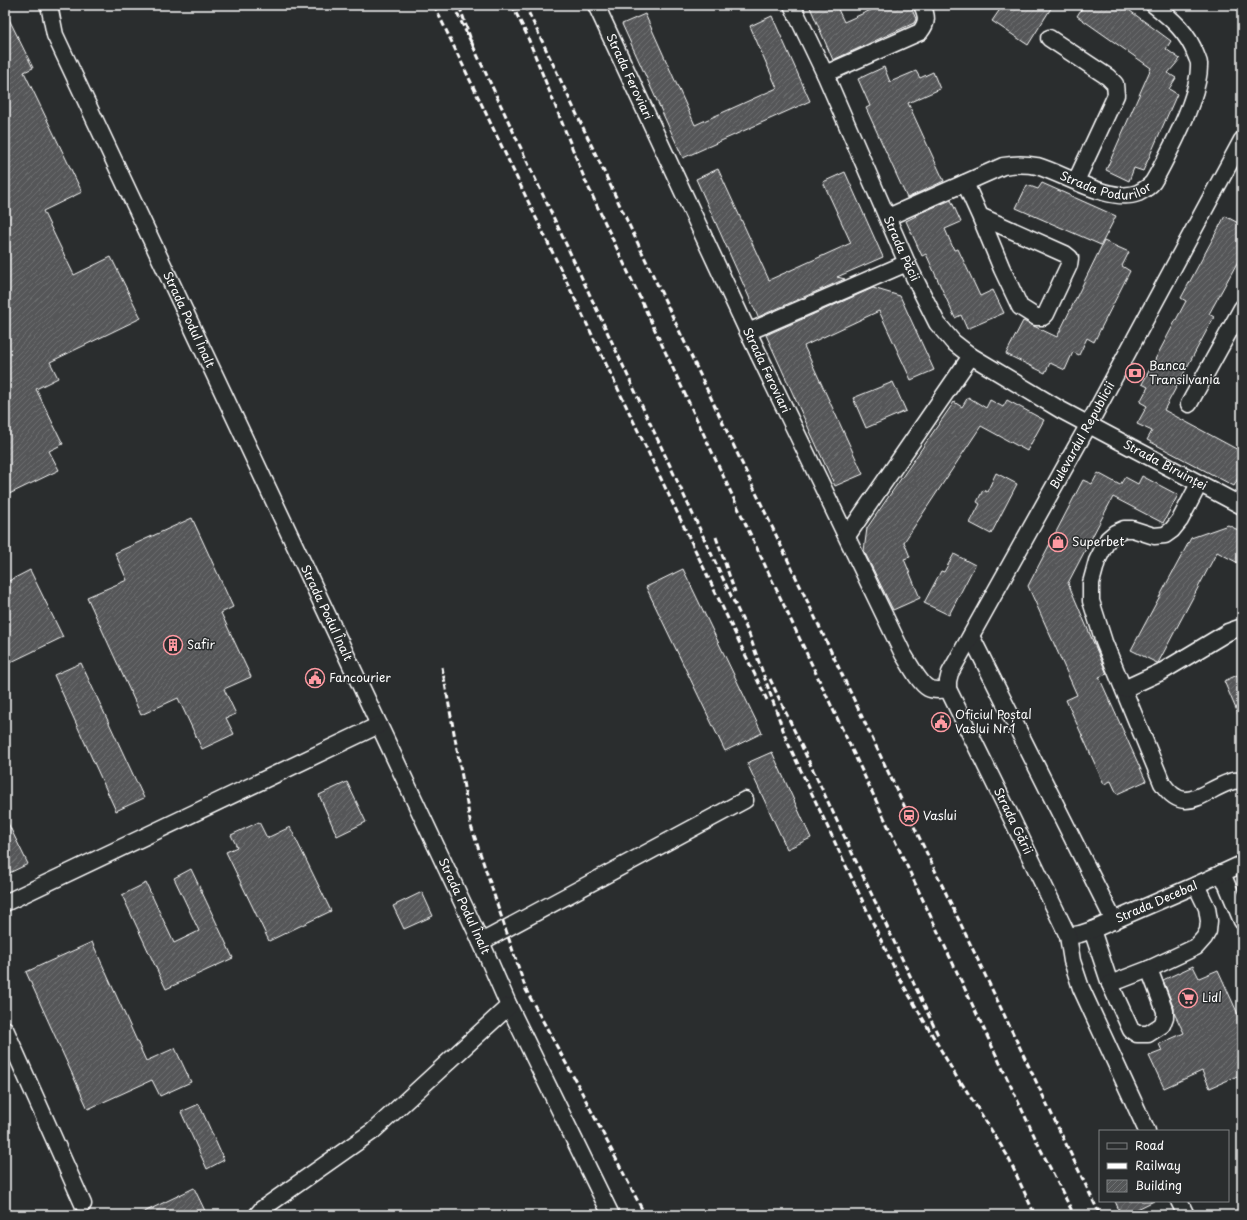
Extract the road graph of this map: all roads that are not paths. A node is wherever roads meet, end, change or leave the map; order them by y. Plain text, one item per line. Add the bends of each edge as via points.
1 (596, 5) edge
2 (792, 5) edge
3 (922, 5) edge
4 (1154, 5) edge
5 (49, 6) edge
6 (1049, 38) dead end
7 (825, 74) junction
8 (1240, 150) edge
9 (1076, 181) junction
10 (965, 183) junction
11 (980, 216) junction
12 (888, 217) junction
13 (907, 263) junction
14 (1242, 308) edge
15 (748, 332) junction
16 (971, 356) junction
17 (1189, 404) dead end
18 (1089, 424) junction
19 (1199, 484) junction
20 (1242, 506) edge
21 (847, 536) junction
22 (1242, 627) edge
23 (971, 636) junction
24 (948, 689) junction
25 (1124, 689) junction
26 (380, 725) junction
27 (1242, 781) edge
28 (744, 800) dead end
29 (1242, 864) edge
30 (1222, 873) junction
31 (1196, 885) junction
32 (5, 903) edge
33 (1114, 921) junction
34 (1242, 921) edge
35 (1092, 930) junction
36 (1068, 936) junction
37 (481, 942) junction
38 (1149, 969) junction
39 (1110, 984) junction
40 (509, 1006) junction
41 (5, 1029) edge
42 (1147, 1130) edge
43 (1180, 1202) edge
44 (83, 1204) dead end
45 (257, 1215) edge
46 (611, 1215) edge
47 (1186, 1215) edge

1 - 15 street, Strada Feroviari
2 - 7 street, Strada Păcii
3 - 7 street via 926,21 920,32
4 - 9 street, Strada Podurilor via 1183,30 1194,48 1199,63 1190,106 1177,136 1152,184 1138,193 1122,196 1091,188
5 - 26 street, Strada Podul Înalt via 55,35
6 - 9 street via 1115,84 1116,95
7 - 12 street, Strada Păcii
8 - 18 street, Bulevardul Republicii
9 - 10 street, Strada Podurilor via 1036,166 1017,164 1004,166
10 - 11 street
10 - 12 street, Strada Podurilor
11 - 11 street via 1070,258 1069,265 1043,317 1036,317 1020,307
12 - 13 street, Strada Păcii
13 - 15 street
13 - 16 street, Strada Păcii via 937,323 953,342
14 - 17 street
15 - 21 street, Strada Feroviari
16 - 18 street, Strada Păcii
16 - 21 street
18 - 19 street, Strada Biruinței
18 - 23 street, Bulevardul Republicii
19 - 20 street, Strada Biruinței
19 - 25 street via 1180,520 1166,535 1154,536 1124,529 1108,539 1097,561 1091,583 1091,601 1104,642
21 - 24 street via 910,666 929,688
22 - 25 street via 1228,632 1163,671
23 - 24 street, Bulevardul Republicii via 950,673
23 - 33 street
24 - 36 street, Strada Gării
25 - 27 street via 1162,783 1176,799 1194,799 1231,781
26 - 32 street
26 - 37 street, Strada Podul Înalt
28 - 37 street
29 - 30 street, Strada Decebal
30 - 31 street, Strada Decebal
30 - 34 street
31 - 33 street, Strada Decebal
31 - 38 street via 1207,908 1208,931 1196,948
33 - 35 street, Strada Decebal
35 - 36 street, Strada Decebal
35 - 39 street
36 - 42 street, Strada Gării via 1072,961 1081,988
37 - 40 street, Strada Podul Înalt
38 - 39 street
38 - 39 street via 1165,1017 1162,1025 1148,1034 1137,1034 1131,1030
40 - 45 street via 373,1131
40 - 46 street, Strada Podul Înalt
41 - 44 street
43 - 47 street

